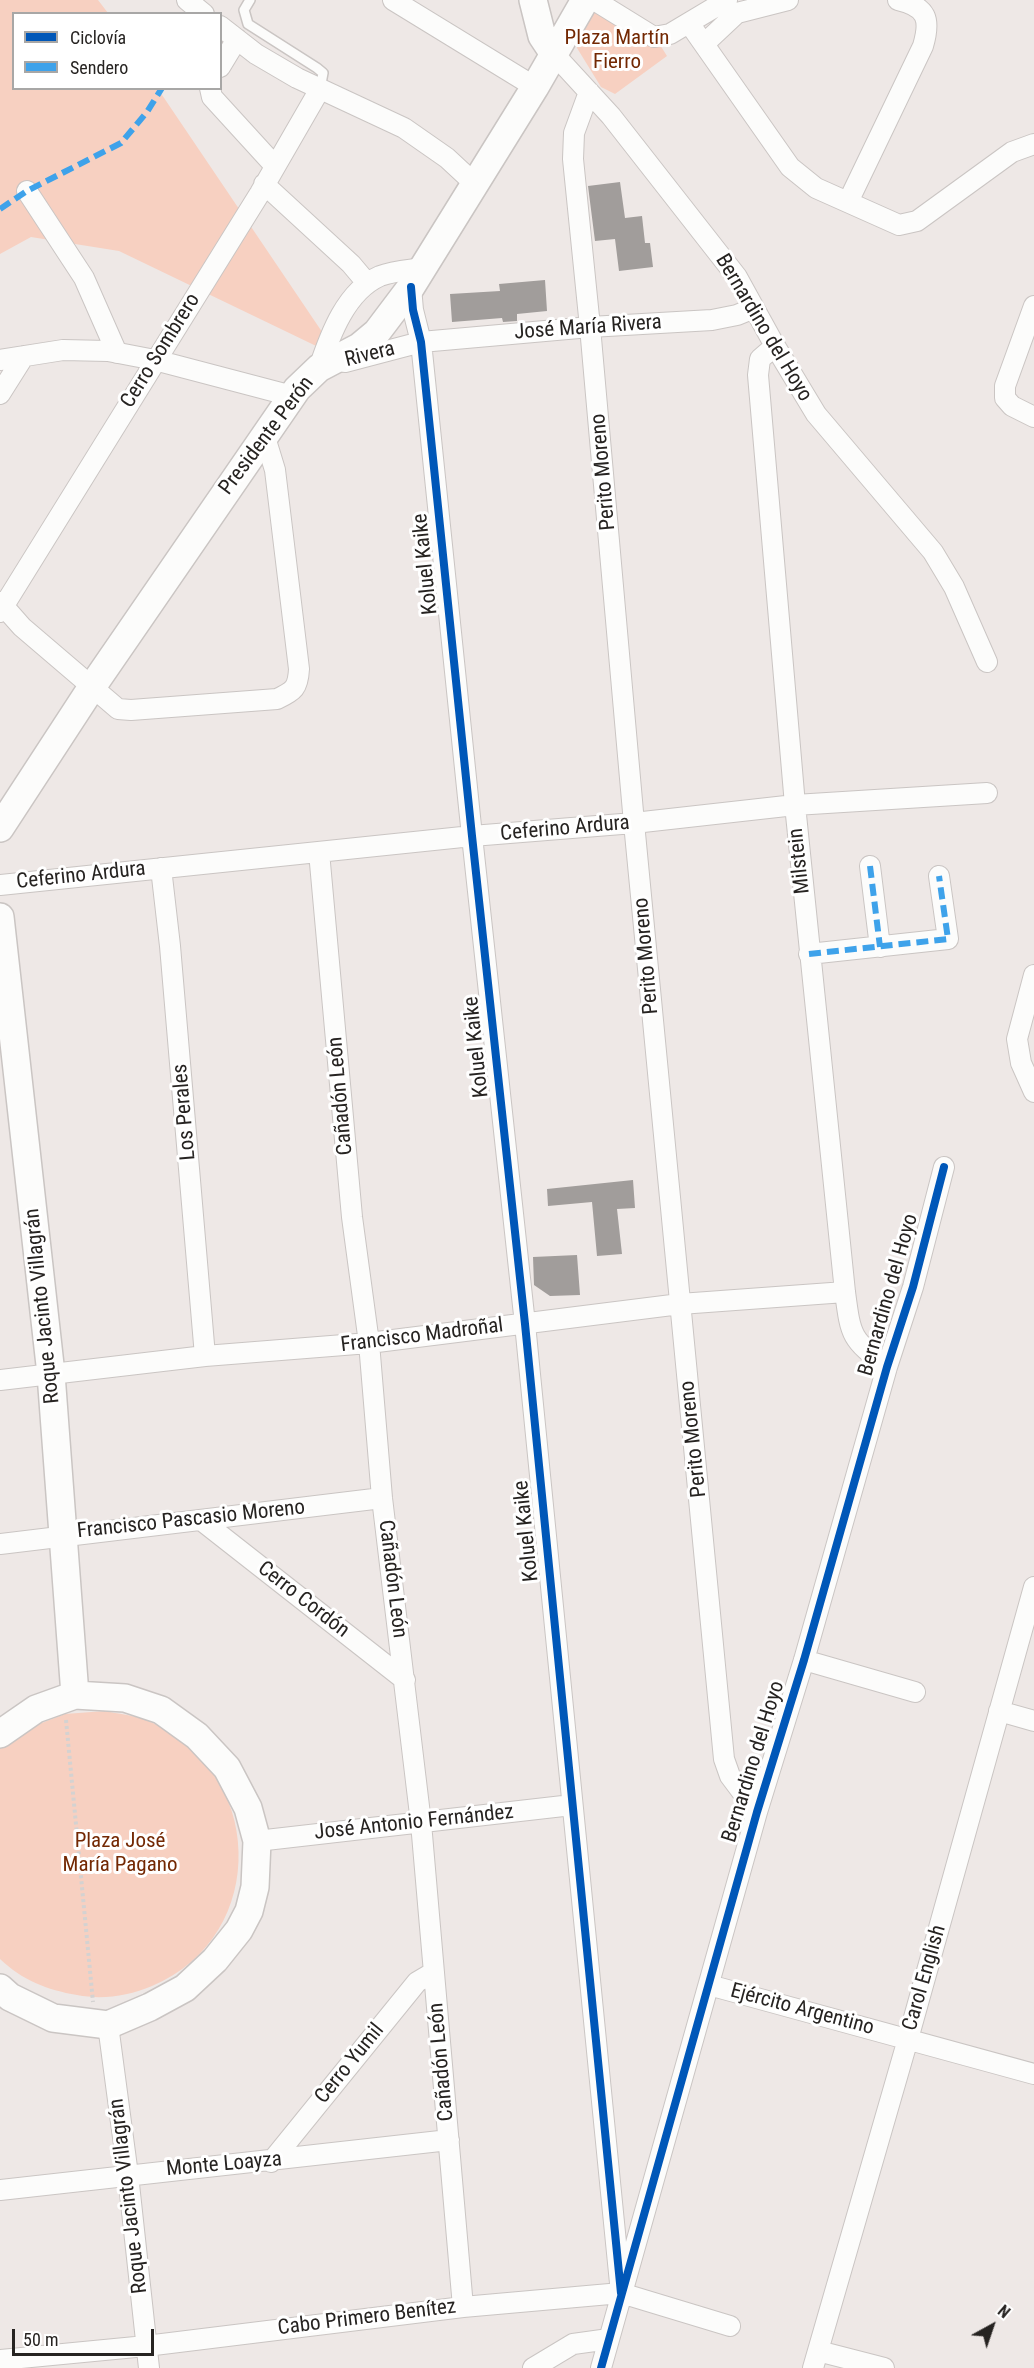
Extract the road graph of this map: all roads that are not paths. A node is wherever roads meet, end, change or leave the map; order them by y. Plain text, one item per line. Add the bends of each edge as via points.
1 (187, 0) edge
2 (250, 0) edge
3 (393, 0) edge
4 (533, 0) edge
5 (585, 0) edge
6 (594, 0) edge
7 (727, 0) edge
8 (788, 0) edge
9 (898, 0) edge
10 (202, 12) edge
11 (689, 23) junction
12 (222, 28) edge
13 (237, 39) junction
14 (704, 45) junction
15 (554, 54) junction
16 (222, 64) edge
17 (535, 87) junction
18 (320, 88) junction
19 (210, 90) edge
20 (589, 92) junction
21 (1034, 144) edge
22 (275, 166) junction
23 (264, 184) junction
24 (475, 184) junction
25 (27, 191) dead end
26 (848, 202) junction
27 (416, 277) junction
28 (367, 283) junction
29 (1034, 306) edge
30 (754, 308) junction
31 (590, 327) junction
32 (422, 342) junction
33 (775, 346) junction
34 (117, 353) junction
35 (24, 357) junction
36 (0, 360) edge
37 (155, 360) junction
38 (319, 368) junction
39 (0, 394) edge
40 (292, 396) junction
41 (1034, 417) edge
42 (264, 434) junction
43 (1, 607) edge
44 (987, 662) dead end
45 (92, 687) junction
46 (987, 793) dead end
47 (795, 805) junction
48 (634, 824) junction
49 (0, 828) edge
50 (472, 836) junction
51 (319, 852) junction
52 (870, 866) dead end
53 (161, 868) junction
54 (939, 876) dead end
55 (0, 885) edge
56 (0, 917) edge
57 (880, 947) junction
58 (810, 954) junction
59 (1034, 975) edge
60 (1034, 1092) edge
61 (944, 1167) dead end
62 (845, 1292) junction
63 (680, 1304) junction
64 (525, 1324) junction
65 (369, 1343) junction
66 (205, 1356) junction
67 (887, 1367) junction
68 (51, 1374) junction
69 (0, 1380) edge
70 (382, 1498) junction
71 (201, 1520) junction
72 (64, 1534) junction
73 (0, 1544) edge
74 (1034, 1587) edge
75 (804, 1660) junction
76 (405, 1680) junction
77 (915, 1692) dead end
78 (67, 1698) junction
79 (999, 1712) junction
80 (1034, 1721) edge
81 (0, 1734) edge
82 (572, 1805) junction
83 (757, 1812) junction
84 (421, 1823) junction
85 (257, 1841) junction
86 (434, 1972) junction
87 (709, 1985) junction
88 (0, 1988) edge
89 (102, 2024) junction
90 (908, 2039) junction
91 (1034, 2074) edge
92 (448, 2140) junction
93 (271, 2162) junction
94 (128, 2175) junction
95 (0, 2190) edge
96 (621, 2293) junction
97 (463, 2307) junction
98 (730, 2326) dead end
99 (609, 2339) junction
100 (146, 2346) junction
101 (816, 2359) edge
102 (0, 2360) edge
103 (148, 2368) edge
104 (533, 2368) edge
105 (601, 2368) edge
106 (884, 2368) edge

1 - 10 street
2 - 18 lane via 244,10 248,24 323,73
3 - 17 street
4 - 15 street, Bernardino del Hoyo via 542,36
5 - 15 street, Presidente Perón
6 - 11 street via 654,37 670,34
7 - 11 street
8 - 14 street via 737,13
9 - 26 street via 923,12 929,28
11 - 14 street
12 - 13 street
13 - 16 street
13 - 18 street via 256,54
14 - 26 street via 790,166 816,188
15 - 17 street, Presidente Perón
15 - 20 street, Bernardino del Hoyo
17 - 24 street, Presidente Perón
18 - 22 street, Cerro Sombrero
18 - 24 street via 404,128 447,158
19 - 22 street via 212,97
20 - 30 street, Bernardino del Hoyo via 737,277
20 - 31 street, Perito Moreno via 574,133 573,159
21 - 26 street via 1012,152 917,221 899,225
22 - 23 street, Cerro Sombrero
23 - 28 street
23 - 37 street, Cerro Sombrero
24 - 27 street, Presidente Perón
25 - 34 street via 84,278
27 - 28 street via 382,275
27 - 32 street, Koluel Kaike via 412,310
27 - 38 street, Presidente Perón via 377,332 359,347
28 - 38 street via 332,331
29 - 41 street via 1005,386 1005,398 1012,406
30 - 31 street, José María Rivera via 712,320
30 - 33 street, Bernardino del Hoyo
31 - 32 street, José María Rivera
31 - 48 street, Perito Moreno
32 - 38 street, Rivera
32 - 50 street, Koluel Kaike
33 - 44 street, Bernardino del Hoyo via 816,414 933,552 954,587
33 - 47 street, Milstein via 760,359 758,375
34 - 35 street via 63,350
34 - 37 street
35 - 36 street
35 - 39 street
37 - 40 street
37 - 43 street, Cerro Sombrero
38 - 40 street, Presidente Perón
40 - 42 street, Presidente Perón
42 - 45 street, Presidente Perón
42 - 45 street via 275,470 298,682 291,692 278,699 131,710 118,709
43 - 45 street
45 - 49 street, Presidente Perón
46 - 47 street, Ceferino Ardura
47 - 48 street, Ceferino Ardura
47 - 58 street, Milstein
48 - 50 street, Ceferino Ardura
48 - 63 street, Perito Moreno
50 - 51 street, Ceferino Ardura
50 - 64 street, Koluel Kaike
51 - 53 street, Ceferino Ardura
51 - 65 street, Cañadón León via 352,1217
52 - 57 street
53 - 55 street, Ceferino Ardura
53 - 66 street, Los Perales
54 - 57 street via 948,939
56 - 68 street, Roque Jacinto Villagrán
57 - 58 street
58 - 62 street, Milstein
59 - 60 street via 1017,1039 1021,1064
61 - 67 street, Bernardino del Hoyo
62 - 63 street, Francisco Madroñal
62 - 67 street, Milstein via 849,1328 859,1344
63 - 64 street, Francisco Madroñal
63 - 83 street, Perito Moreno via 724,1759 730,1776
64 - 65 street, Francisco Madroñal
64 - 82 street, Koluel Kaike
65 - 66 street, Francisco Madroñal
65 - 70 street, Cañadón León
66 - 68 street, Francisco Madroñal
67 - 75 street, Bernardino del Hoyo
68 - 69 street, Francisco Madroñal
68 - 72 street, Roque Jacinto Villagrán
70 - 71 street, Francisco Pascasio Moreno
70 - 76 street, Cañadón León
71 - 72 street, Francisco Pascasio Moreno
71 - 76 street, Cerro Cordón
72 - 73 street, Francisco Pascasio Moreno
72 - 78 street, Roque Jacinto Villagrán
74 - 79 street, Carol English
75 - 77 street
75 - 83 street, Bernardino del Hoyo
76 - 84 street, Cañadón León
78 - 81 street via 36,1709
78 - 85 street via 124,1698 161,1710 197,1736 227,1768 248,1808
79 - 80 street
79 - 90 street, Carol English
82 - 84 street, José Antonio Fernández
82 - 96 street, Koluel Kaike
83 - 87 street, Bernardino del Hoyo
84 - 85 street, José Antonio Fernández
84 - 86 street, Cañadón León
85 - 89 street via 255,1887 249,1911 215,1960 185,1988 150,2007
86 - 92 street, Cañadón León
86 - 93 street, Cerro Yumil via 417,1982
87 - 90 street, Ejército Argentino
87 - 96 street, Bernardino del Hoyo
88 - 89 street via 53,2018
89 - 94 street, Roque Jacinto Villagrán
90 - 91 street, Ejército Argentino
90 - 101 street, Carol English
92 - 93 street, Monte Loayza
92 - 97 street, Cañadón León
93 - 94 street, Monte Loayza
94 - 95 street, Monte Loayza
94 - 100 street, Roque Jacinto Villagrán
96 - 97 street, Cabo Primero Benítez
96 - 98 street, Cabo Primero Benítez
96 - 99 street, Bernardino del Hoyo
97 - 100 street, Cabo Primero Benítez
99 - 104 street via 573,2344
99 - 105 street, Bernardino del Hoyo
100 - 102 street, Cabo Primero Benítez
100 - 103 street, Roque Jacinto Villagrán
101 - 106 street

